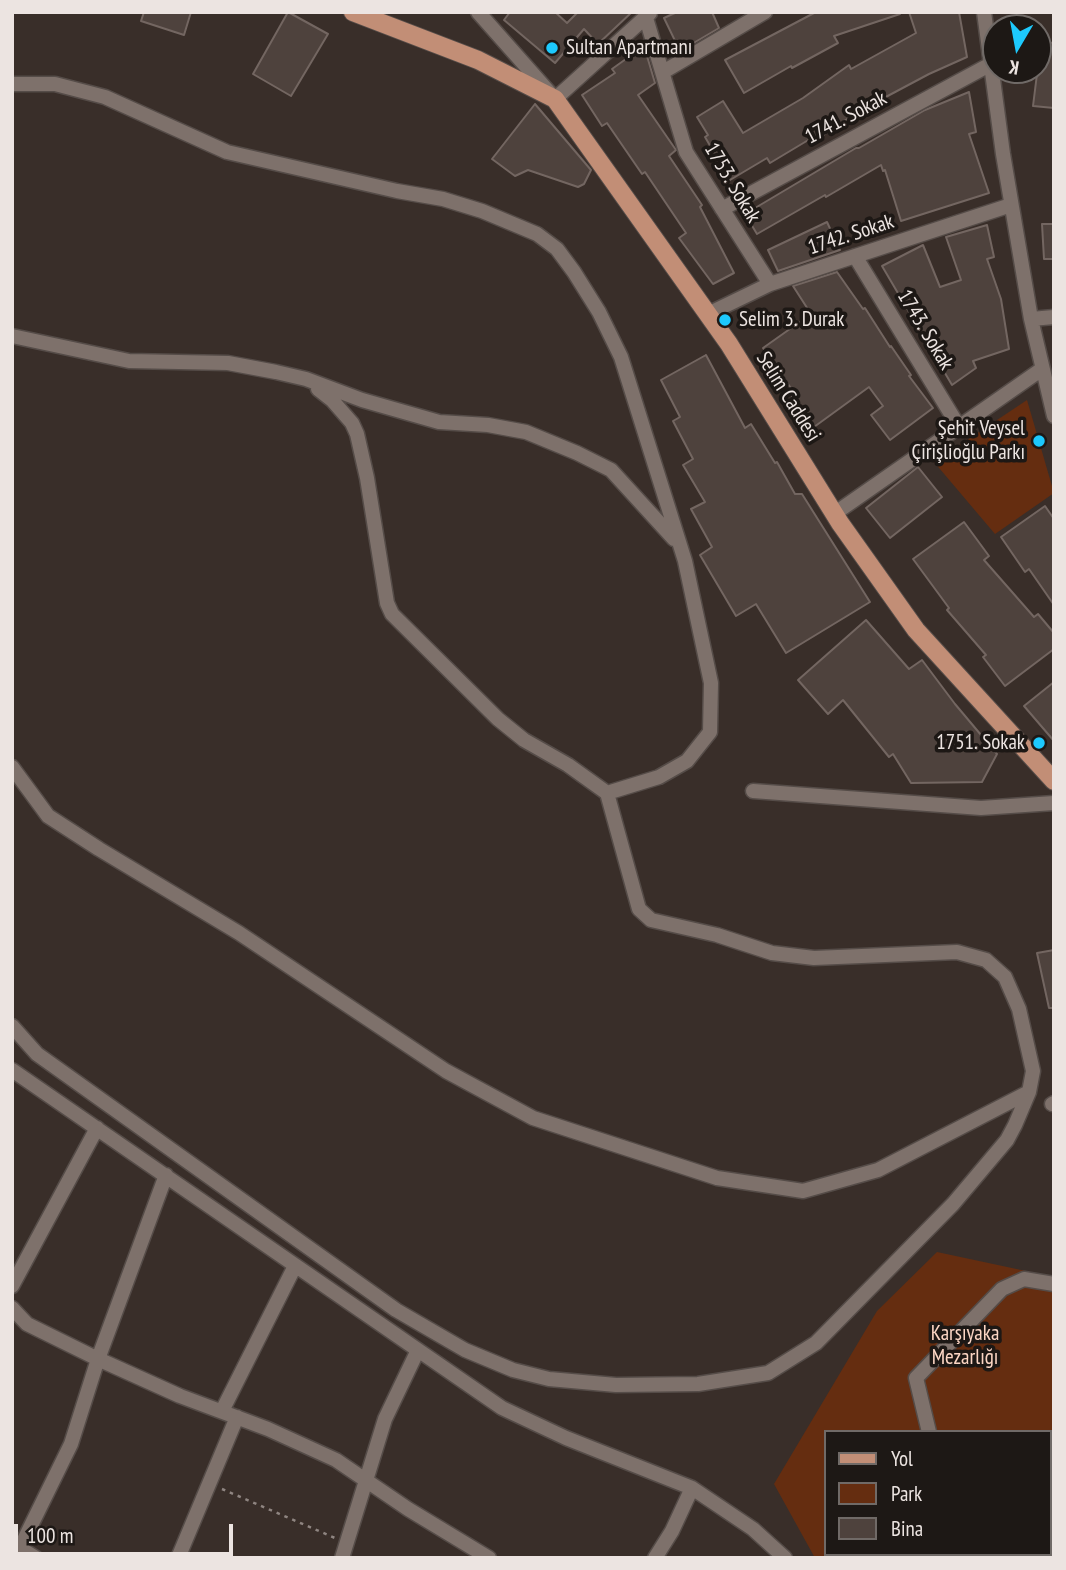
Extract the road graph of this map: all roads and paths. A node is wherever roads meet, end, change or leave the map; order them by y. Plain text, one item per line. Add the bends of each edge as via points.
1 (353, 12) edge
2 (765, 12) edge
3 (485, 15) edge
4 (648, 15) edge
5 (982, 69) edge
6 (663, 72) junction
7 (12, 84) edge
8 (994, 84) edge
9 (555, 99) junction
10 (1012, 205) junction
11 (722, 209) junction
12 (855, 256) junction
13 (770, 284) junction
14 (708, 314) junction
15 (1054, 317) edge
16 (1031, 319) junction
17 (12, 336) edge
18 (1042, 369) junction
19 (306, 379) junction
20 (1054, 416) edge
21 (959, 427) junction
22 (834, 514) junction
23 (679, 545) junction
24 (12, 767) edge
25 (1054, 781) edge
26 (753, 791) dead end
27 (607, 793) junction
28 (1054, 803) edge
29 (12, 1026) edge
30 (12, 1071) edge
31 (1029, 1092) junction
32 (97, 1128) junction
33 (166, 1175) junction
34 (295, 1266) junction
35 (1054, 1284) edge
36 (12, 1286) edge
37 (12, 1308) edge
38 (418, 1350) junction
39 (98, 1359) junction
40 (222, 1411) junction
41 (237, 1417) junction
42 (929, 1430) edge
43 (365, 1480) junction
44 (210, 1483) junction
45 (692, 1488) junction
46 (344, 1550) edge
47 (24, 1552) edge
48 (485, 1557) edge
49 (178, 1558) edge
50 (655, 1558) edge
51 (785, 1558) edge

1 - 9 main road, Selim Caddesi via 478,60
2 - 6 street
3 - 9 street
4 - 6 street, 1753. Sokak
4 - 9 street
5 - 11 street, 1741. Sokak
6 - 11 street, 1753. Sokak via 687,152
7 - 23 street via 55,84 105,97 227,152 443,199 537,234 557,249 574,272 621,358
8 - 10 street
9 - 14 main road, Selim Caddesi
10 - 12 street, 1742. Sokak
10 - 16 street
11 - 13 street, 1753. Sokak
12 - 13 street, 1742. Sokak
12 - 21 street, 1743. Sokak
13 - 14 street, 1742. Sokak
14 - 22 main road, Selim Caddesi
15 - 16 street
16 - 18 street
17 - 19 street via 129,361 228,363
18 - 20 street
18 - 21 street
19 - 23 street via 439,422 526,432 578,453 611,471
19 - 27 street via 332,400 357,434 391,614 498,719
21 - 22 street
22 - 25 main road, Selim Caddesi via 916,630
23 - 27 street via 711,683 710,732 687,761 659,777
24 - 31 street via 48,816 239,933 446,1071 533,1118 717,1178 803,1191 878,1171
26 - 28 street via 981,808
27 - 31 street via 639,909 651,920 717,934 772,953 814,958 957,952 986,960 1005,977 1019,1009 1032,1071
29 - 31 street via 37,1054 396,1310 465,1350 513,1370 549,1379 616,1385 698,1384 768,1373 816,1343 953,1204 1007,1140
30 - 32 street
32 - 33 street
32 - 36 street
33 - 34 street
33 - 39 street
34 - 38 street
34 - 40 street
35 - 42 street via 1024,1279 1003,1289 916,1378
37 - 39 street via 26,1324
38 - 43 street via 389,1408
38 - 45 street via 502,1408
39 - 40 street
39 - 47 street via 71,1444
40 - 41 street
41 - 43 street via 336,1460
41 - 44 street
43 - 46 street
43 - 48 street
44 - 46 path
44 - 49 street
45 - 50 street
45 - 51 street via 753,1529

